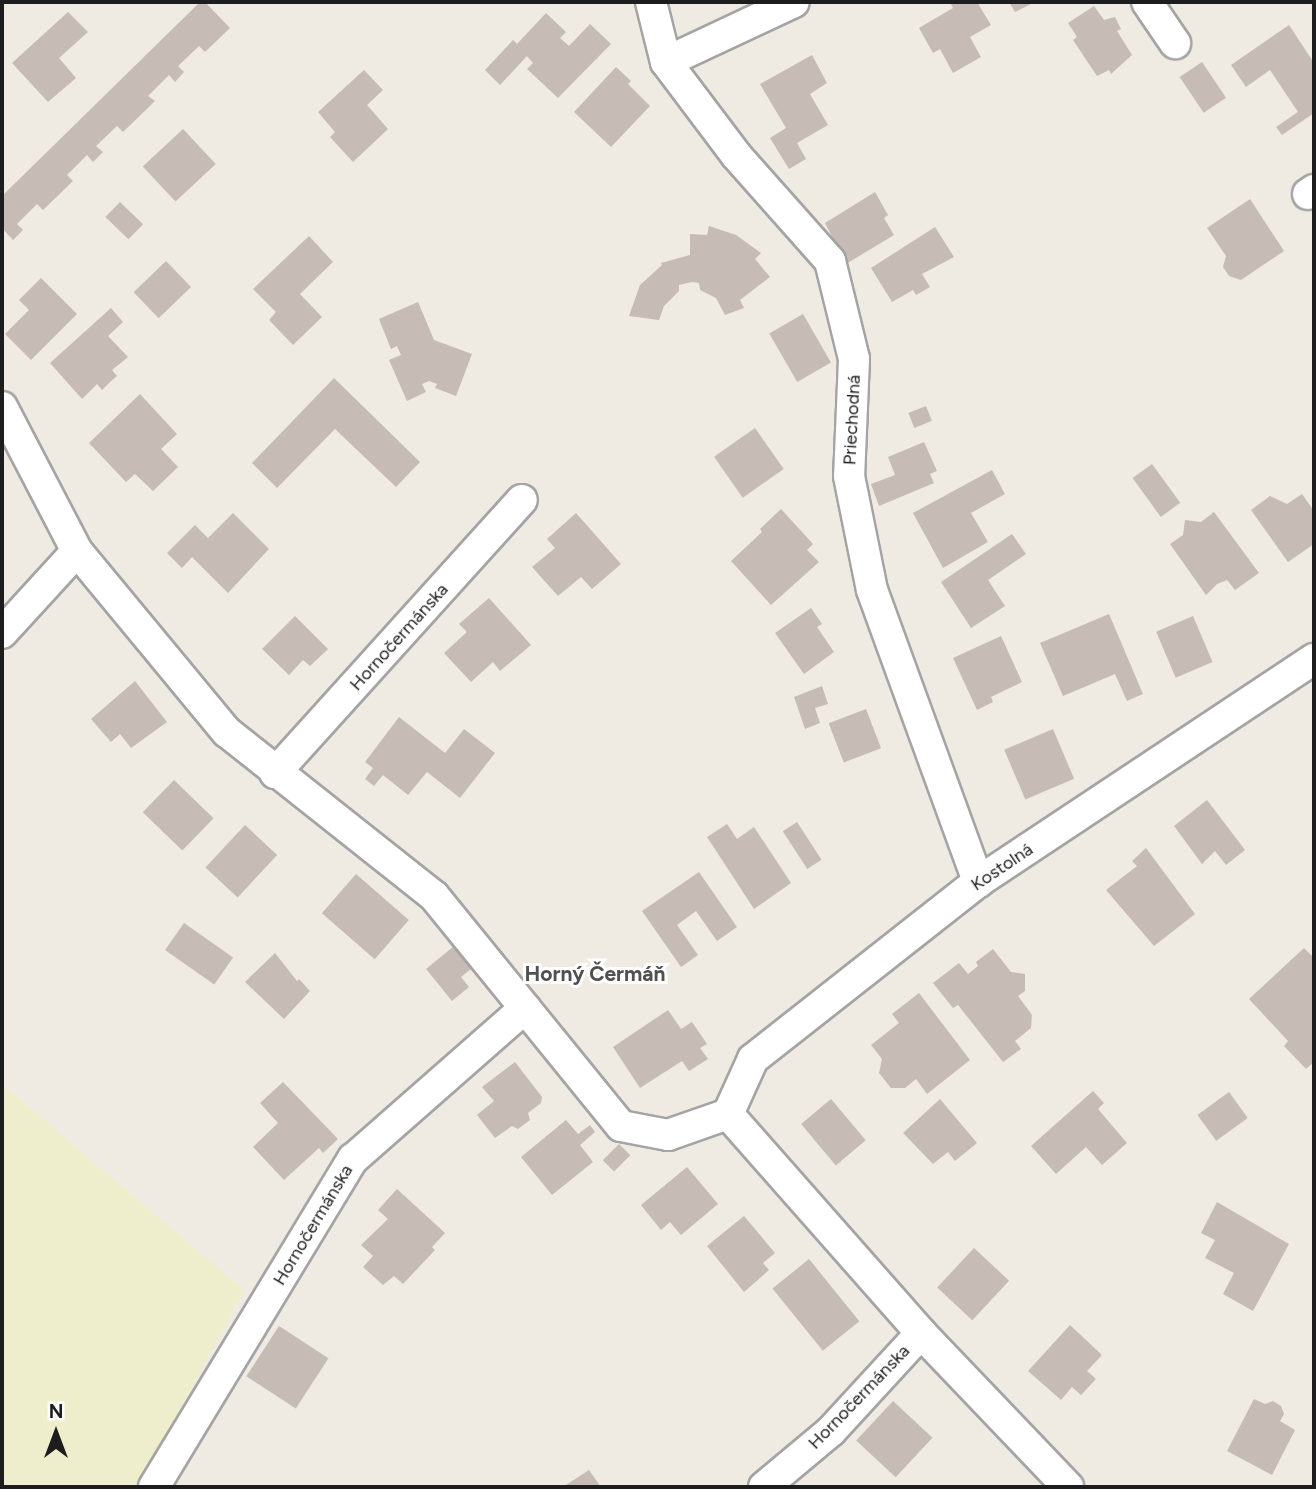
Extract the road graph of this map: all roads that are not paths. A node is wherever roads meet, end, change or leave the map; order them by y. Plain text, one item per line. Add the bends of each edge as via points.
1 (652, 2) edge
2 (794, 2) edge
3 (1147, 2) edge
4 (1175, 43) dead end
5 (666, 62) junction
6 (2, 407) edge
7 (522, 500) dead end
8 (77, 551) junction
9 (2, 633) edge
10 (1314, 659) edge
11 (275, 773) junction
12 (978, 882) junction
13 (525, 1008) junction
14 (728, 1114) junction
15 (921, 1333) junction
16 (154, 1487) edge
17 (764, 1487) edge
18 (1068, 1487) edge

1 - 5 street, Priechodná
2 - 5 street
3 - 4 street
5 - 12 street, Priechodná via 736,155 830,261 854,359 849,476 872,590
6 - 8 street
7 - 11 street, Hornočermánska
8 - 9 street
8 - 11 street via 227,732
10 - 12 street, Kostolná
11 - 13 street via 434,896
12 - 14 street, Kostolná via 752,1059
13 - 14 street via 621,1126 668,1135
13 - 16 street, Hornočermánska via 353,1159
14 - 15 street, Hornočermánska
15 - 17 street, Hornočermánska via 831,1431
15 - 18 street, Hornočermánska

